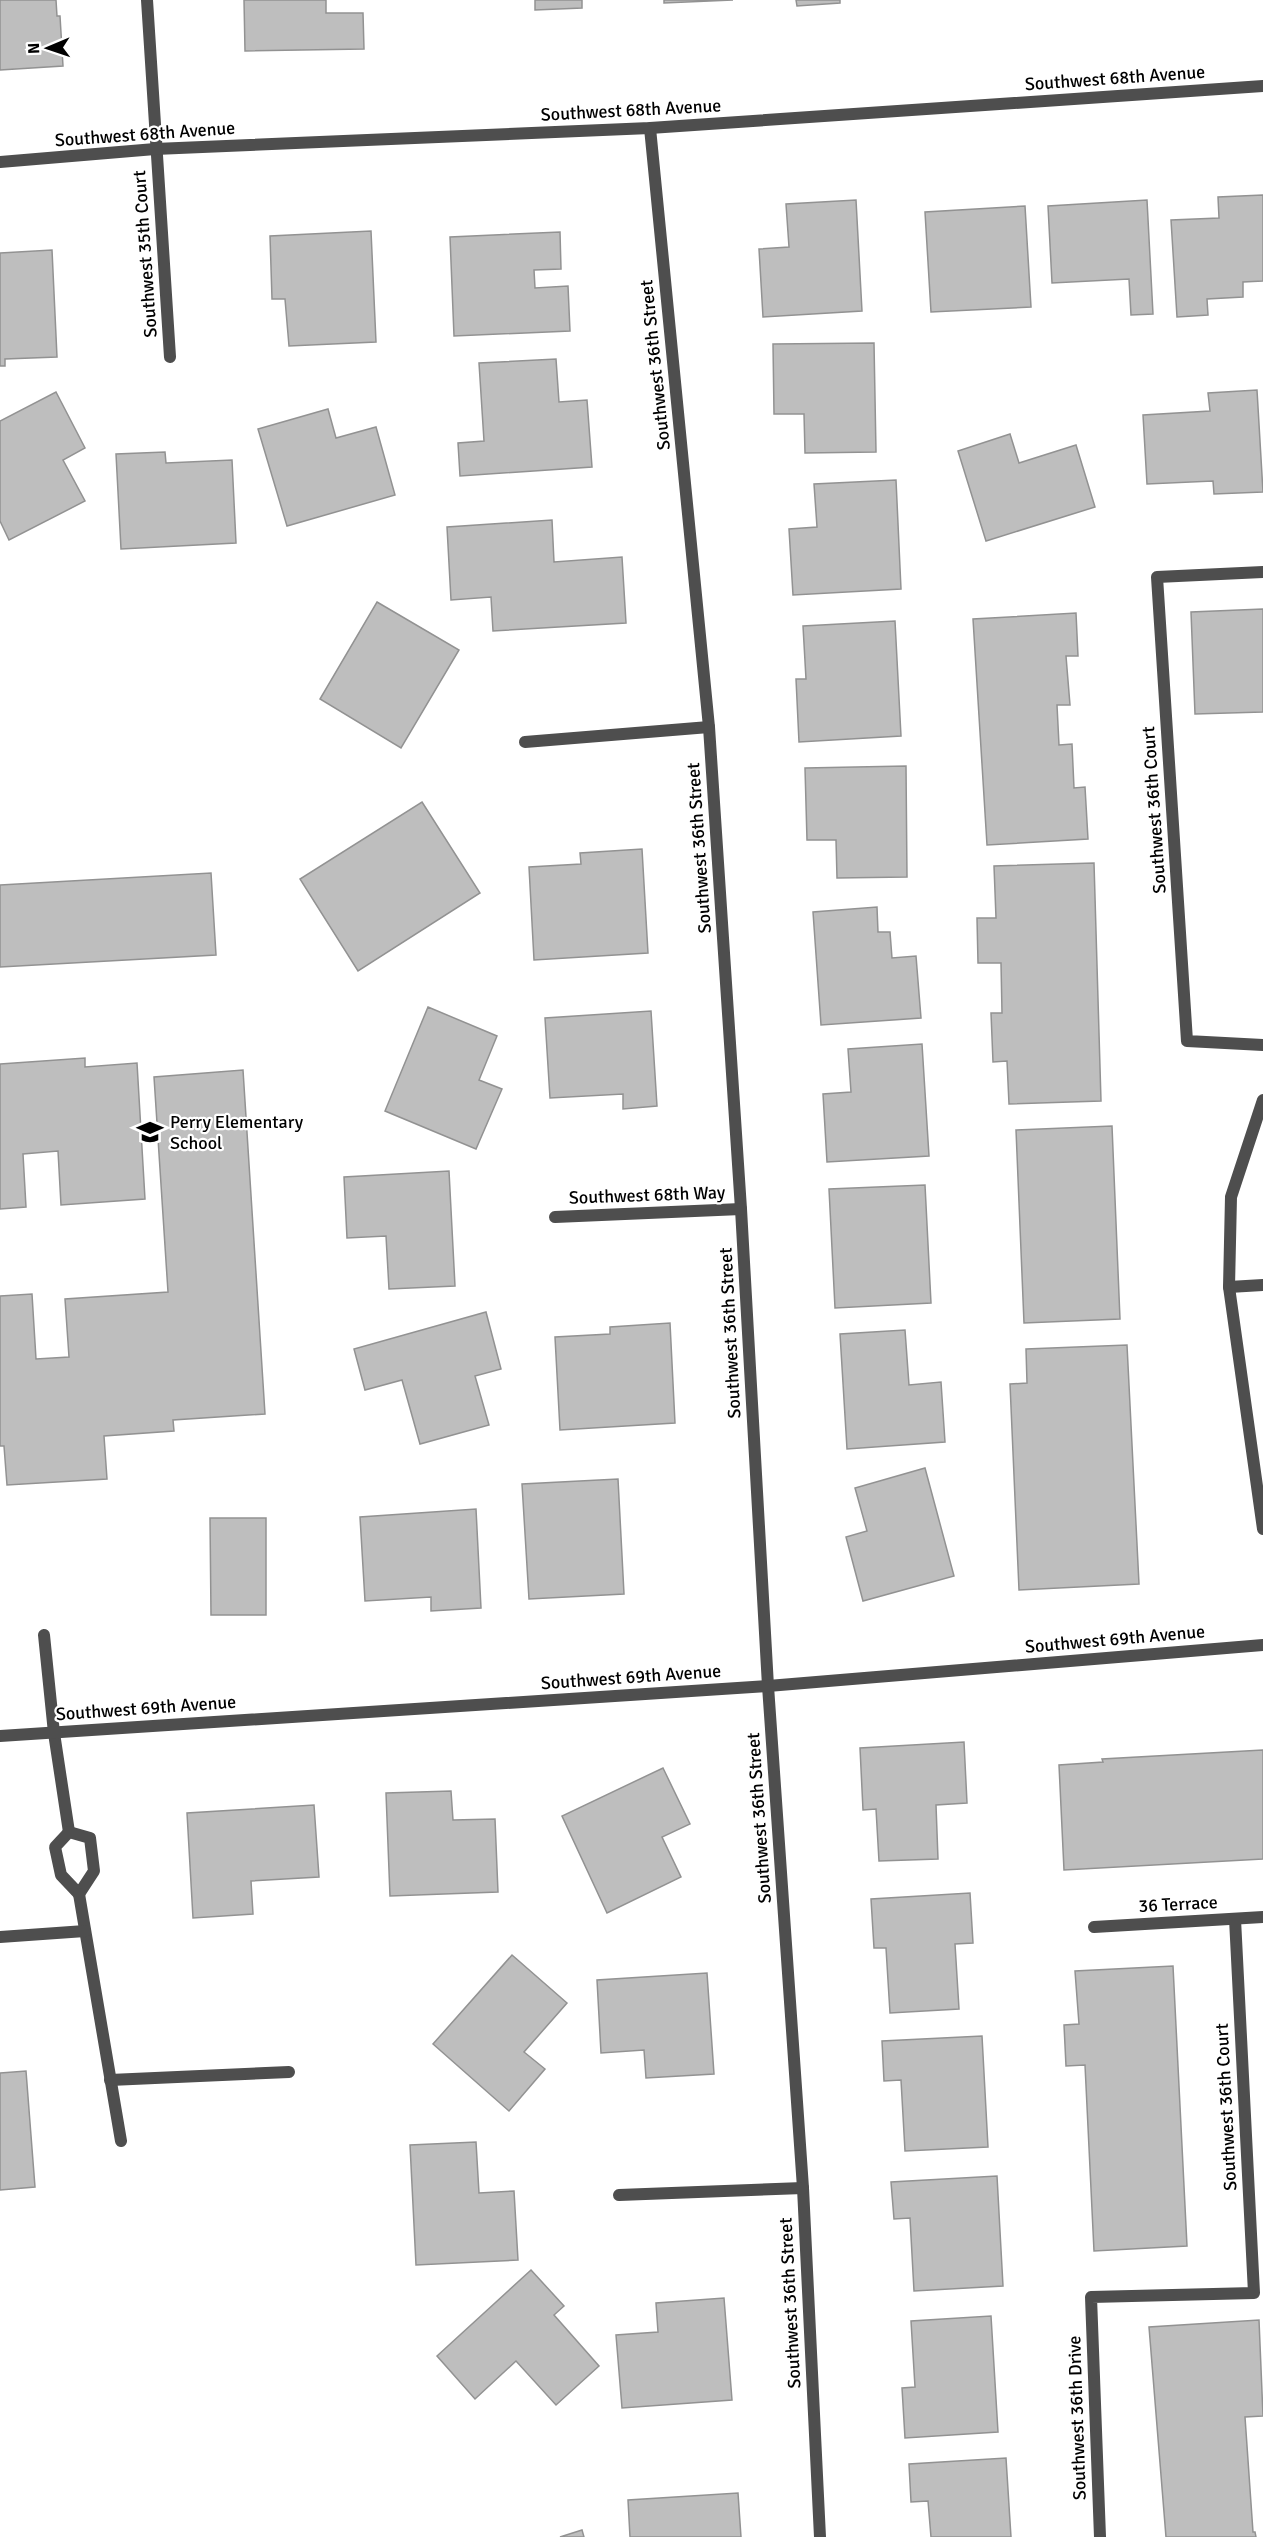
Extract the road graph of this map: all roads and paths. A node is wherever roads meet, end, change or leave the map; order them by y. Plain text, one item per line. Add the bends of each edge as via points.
1 (147, 0) edge
2 (1263, 86) edge
3 (650, 128) junction
4 (155, 149) junction
5 (0, 162) edge
6 (170, 357) dead end
7 (1263, 572) edge
8 (709, 727) junction
9 (525, 742) dead end
10 (1263, 1046) edge
11 (1263, 1100) edge
12 (741, 1209) junction
13 (555, 1217) dead end
14 (1263, 1285) edge
15 (1229, 1287) junction
16 (1263, 1529) edge
17 (44, 1635) dead end
18 (1263, 1645) edge
19 (768, 1686) junction
20 (54, 1732) junction
21 (0, 1736) edge
22 (69, 1832) junction
23 (79, 1894) junction
24 (1263, 1917) edge
25 (1235, 1920) junction
26 (1094, 1927) dead end
27 (85, 1931) junction
28 (0, 1937) edge
29 (289, 2072) dead end
30 (110, 2080) junction
31 (121, 2141) dead end
32 (803, 2188) junction
33 (619, 2195) dead end
34 (1091, 2297) joint
35 (820, 2537) edge
36 (1100, 2537) edge

1 - 4 street, Southwest 35th Court
2 - 3 street, Southwest 68th Avenue
3 - 4 street, Southwest 68th Avenue
3 - 8 street, Southwest 36th Street
4 - 5 street, Southwest 68th Avenue
4 - 6 street, Southwest 35th Court
7 - 10 street, Southwest 36th Court via 1157,577 1187,1041
8 - 9 street
8 - 12 street, Southwest 36th Street
11 - 15 street via 1232,1197
12 - 13 street, Southwest 68th Way
12 - 19 street, Southwest 36th Street
14 - 15 street
15 - 16 street
17 - 20 street
18 - 19 street, Southwest 69th Avenue
19 - 20 street, Southwest 69th Avenue
19 - 32 street, Southwest 36th Street
20 - 21 street, Southwest 69th Avenue
20 - 22 street
22 - 23 street via 56,1846 61,1875
22 - 23 street via 90,1838 94,1871
23 - 27 street
24 - 25 street, 36 Terrace
25 - 26 street, 36 Terrace
25 - 34 street, Southwest 36th Court via 1254,2293
27 - 28 street
27 - 30 street
29 - 30 street
30 - 31 street
32 - 33 street
32 - 35 street, Southwest 36th Street
34 - 36 street, Southwest 36th Drive

